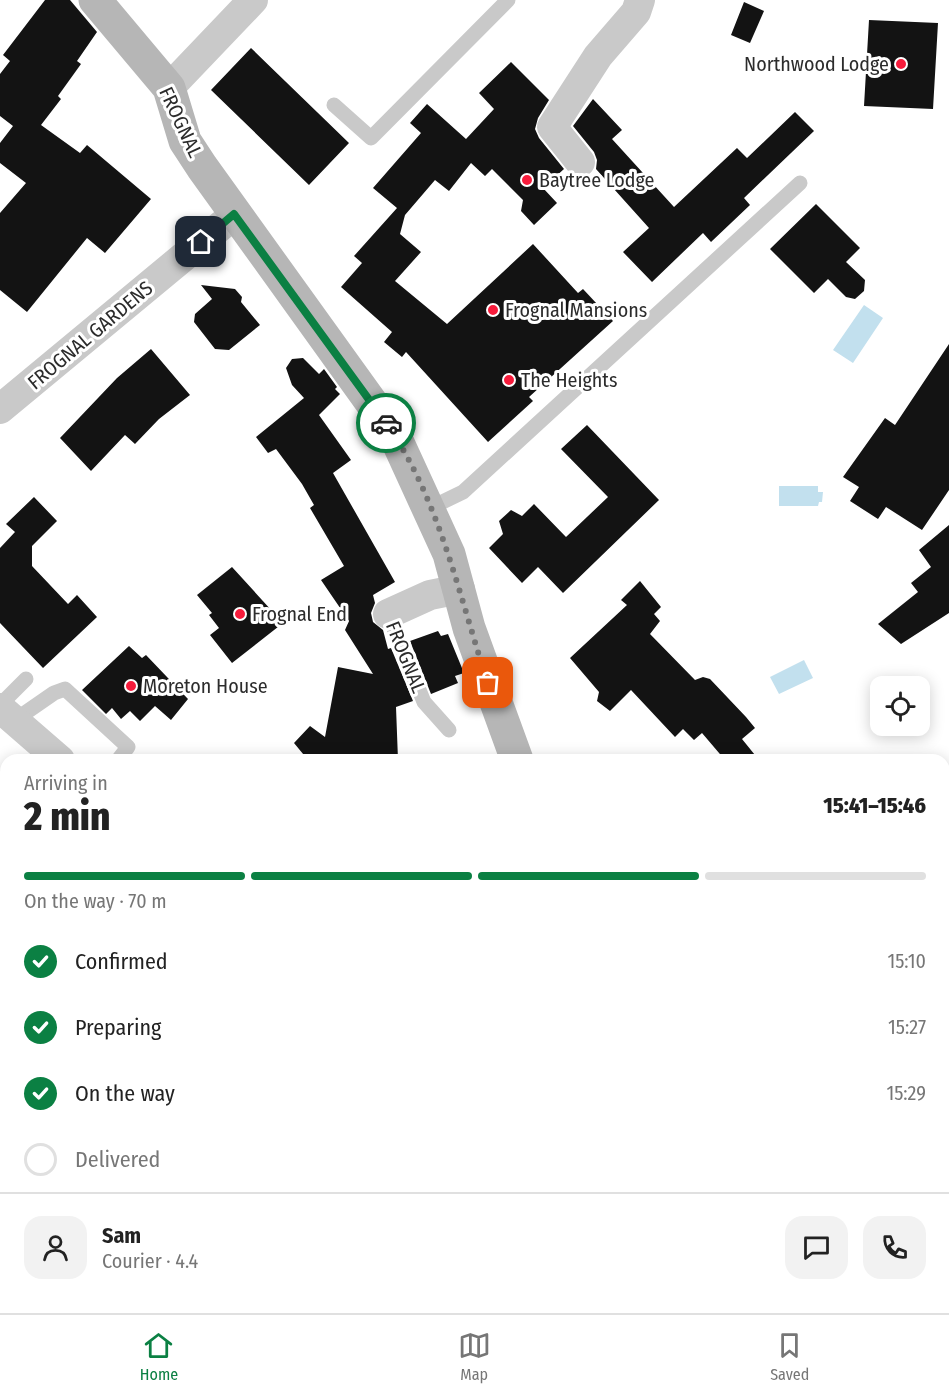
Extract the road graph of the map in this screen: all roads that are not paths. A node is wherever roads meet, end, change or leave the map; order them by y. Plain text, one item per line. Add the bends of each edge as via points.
1 (95, 0) edge
2 (252, 0) edge
3 (508, 0) edge
4 (640, 0) edge
5 (169, 88) junction
6 (334, 105) dead end
7 (580, 162) dead end
8 (800, 183) dead end
9 (234, 214) junction
10 (0, 409) edge
11 (430, 508) junction
12 (460, 589) junction
13 (388, 614) joint
14 (26, 679) dead end
15 (5, 711) edge
16 (449, 730) dead end
17 (53, 754) edge
18 (123, 754) edge
19 (515, 754) edge

1 - 5 street, FROGNAL
2 - 5 street
3 - 6 lane via 371,138
4 - 7 street via 636,12 598,56 552,126
5 - 9 street, FROGNAL via 185,141
8 - 11 lane via 463,492
9 - 10 street, FROGNAL GARDENS
9 - 11 street, FROGNAL via 394,434
11 - 12 street, FROGNAL
12 - 13 street, FROGNAL via 430,595
12 - 19 street, FROGNAL via 469,628
13 - 16 lane, FROGNAL via 424,702
14 - 15 lane
15 - 17 street
15 - 18 lane via 65,688 128,747

